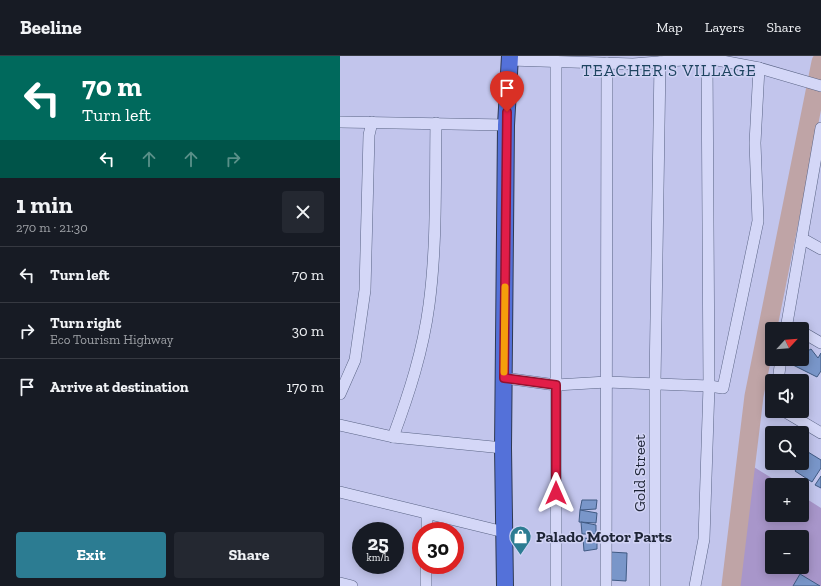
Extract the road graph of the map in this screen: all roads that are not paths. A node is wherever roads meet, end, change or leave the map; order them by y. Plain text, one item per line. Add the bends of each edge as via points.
1 (510, 58) edge
2 (707, 58) junction
3 (633, 60) edge
4 (556, 61) junction
5 (660, 62) junction
6 (607, 63) junction
7 (759, 68) junction
8 (821, 86) edge
9 (340, 122) edge
10 (372, 122) junction
11 (436, 123) junction
12 (506, 125) junction
13 (821, 128) edge
14 (803, 238) junction
15 (821, 249) edge
16 (787, 322) edge
17 (809, 336) edge
18 (821, 343) edge
19 (504, 378) junction
20 (607, 382) junction
21 (655, 384) junction
22 (556, 385) junction
23 (708, 386) junction
24 (340, 394) edge
25 (796, 418) edge
26 (340, 425) edge
27 (821, 433) edge
28 (393, 437) junction
29 (503, 448) junction
30 (340, 492) edge
31 (427, 514) junction
32 (427, 522) edge
33 (504, 532) junction
34 (426, 574) edge
35 (340, 583) edge
36 (352, 586) edge
37 (426, 586) edge
38 (505, 586) edge
39 (556, 586) edge
40 (606, 586) edge
41 (655, 586) edge
42 (695, 586) edge

1 - 4 street
1 - 12 highway
2 - 5 street
2 - 7 street
2 - 23 street
3 - 5 street
3 - 6 street
4 - 6 street
4 - 22 street
5 - 21 street, Gold Street
6 - 20 street
7 - 8 street
7 - 23 street via 755,143 758,221 723,388
9 - 10 street
10 - 11 street
10 - 24 street via 368,135 365,290 355,360
11 - 12 street
11 - 28 street via 434,262 429,306 419,359
12 - 19 highway
13 - 14 street
14 - 15 street
14 - 16 street
17 - 18 street
19 - 22 street
19 - 29 highway
20 - 21 street
20 - 22 street
20 - 40 street
21 - 23 street
21 - 41 street, Gold Street
22 - 39 street
23 - 42 street via 704,539
25 - 27 street
26 - 28 street
28 - 29 street
29 - 33 highway
30 - 31 street
31 - 32 street
31 - 33 street
33 - 38 highway
34 - 37 street
35 - 36 street

